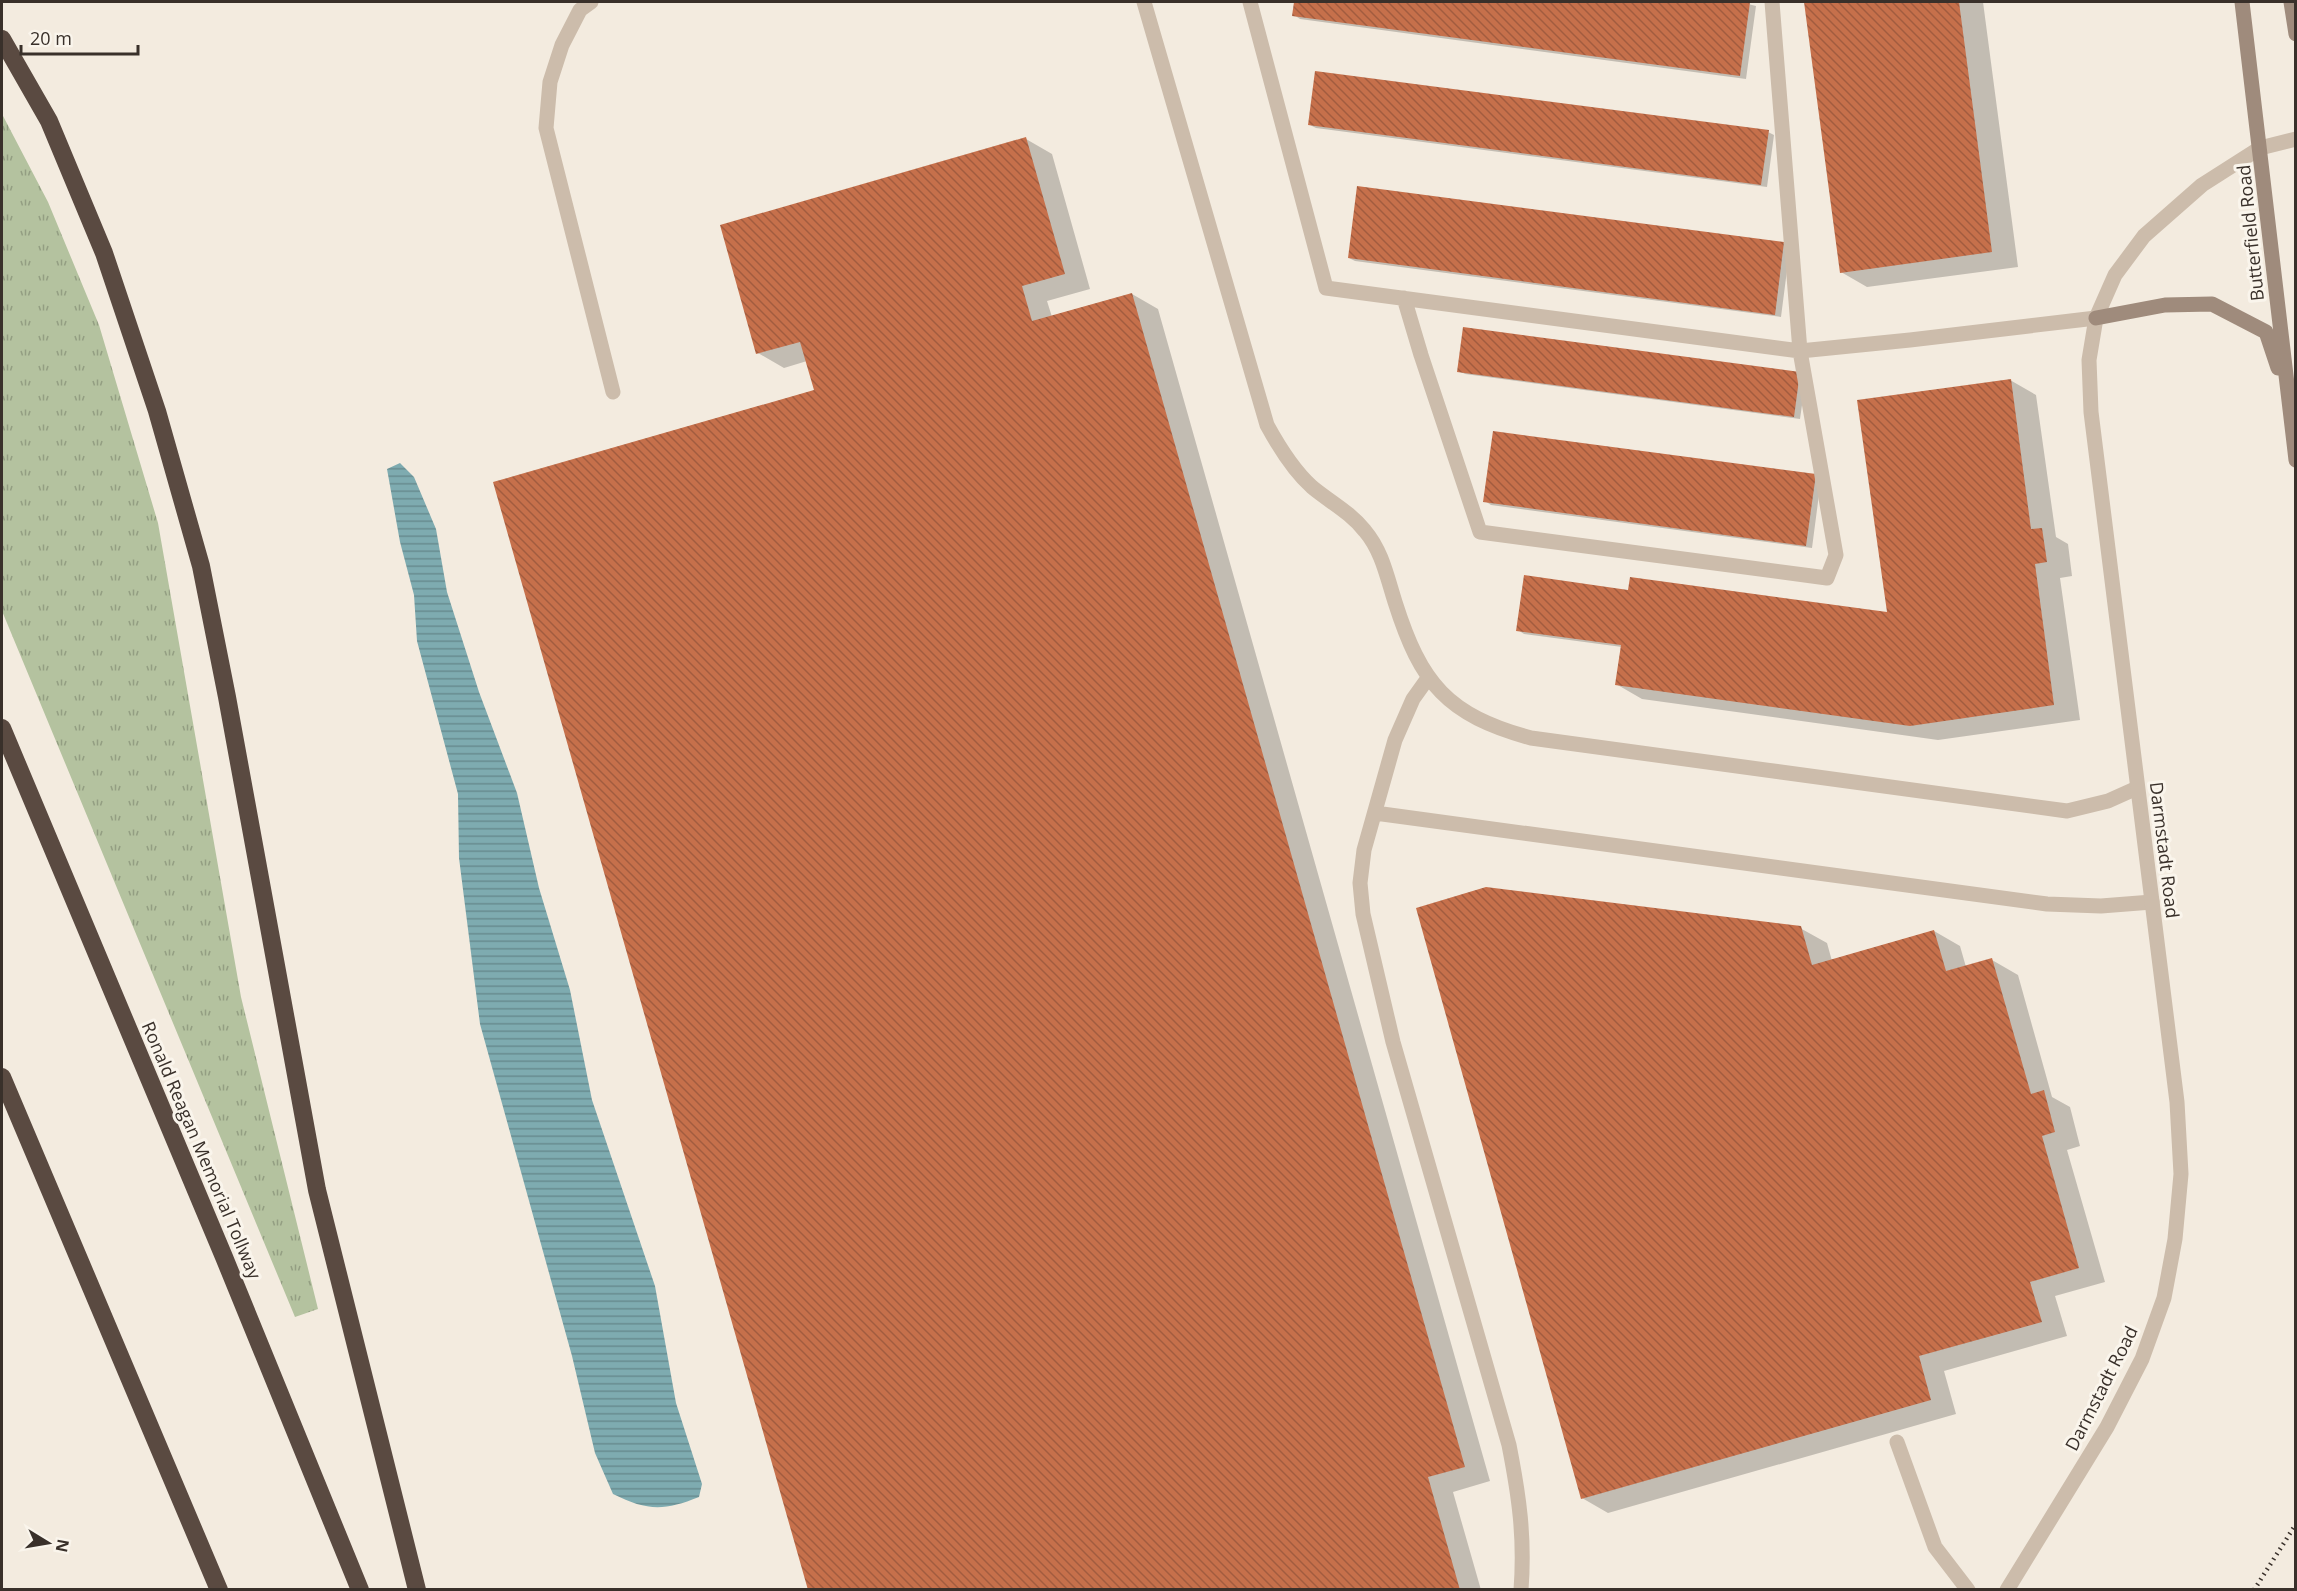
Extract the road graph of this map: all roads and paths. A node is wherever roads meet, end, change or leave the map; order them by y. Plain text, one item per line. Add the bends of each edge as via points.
1 (591, 2) edge
2 (1144, 2) edge
3 (1250, 2) edge
4 (1772, 2) edge
5 (2242, 2) edge
6 (2291, 2) edge
7 (2295, 34) edge
8 (2, 39) edge
9 (2295, 139) edge
10 (2260, 148) junction
11 (1404, 298) junction
12 (2096, 318) junction
13 (1800, 351) junction
14 (613, 392) dead end
15 (2287, 393) junction
16 (2295, 460) edge
17 (1428, 678) junction
18 (2, 728) edge
19 (2138, 788) junction
20 (1375, 813) junction
21 (2152, 902) junction
22 (2, 1077) edge
23 (2, 1102) edge
24 (36, 1156) junction
25 (1897, 1442) dead end
26 (219, 1590) edge
27 (360, 1590) edge
28 (417, 1590) edge
29 (1521, 1590) edge
30 (1968, 1590) edge
31 (2007, 1590) edge

1 - 14 street via 580,10 562,45 550,82 546,128
2 - 17 street via 1267,425 1282,453 1311,486 1365,530 1380,553 1404,628
3 - 11 street via 1326,288
4 - 13 street
5 - 10 main road, Butterfield Road
6 - 7 main road
8 - 28 highway via 49,121 104,253 157,411 201,566 317,1190
9 - 10 street, Darmstadt Road
10 - 12 street, Darmstadt Road via 2202,185 2144,236 2115,275
10 - 15 main road, Butterfield Road
11 - 13 street
11 - 13 street via 1480,532 1827,578 1836,555
12 - 13 street
12 - 15 main road via 2165,305 2212,304 2266,332
12 - 19 street, Darmstadt Road via 2089,360 2091,412
15 - 16 main road, Butterfield Road
17 - 19 street via 1458,708 1497,729 1581,747 2067,811 2108,801
17 - 20 street via 1413,699 1395,740
18 - 27 highway, Ronald Reagan Memorial Tollway
19 - 21 street, Darmstadt Road
20 - 21 street via 2047,904 2101,906
20 - 29 street via 1364,850 1360,883 1363,914 1393,1042 1509,1445 1520,1503
21 - 31 street, Darmstadt Road via 2177,1102 2181,1174 2164,1298 2142,1359 2107,1428
22 - 24 highway
23 - 24 highway
24 - 26 highway
25 - 30 street via 1935,1547

